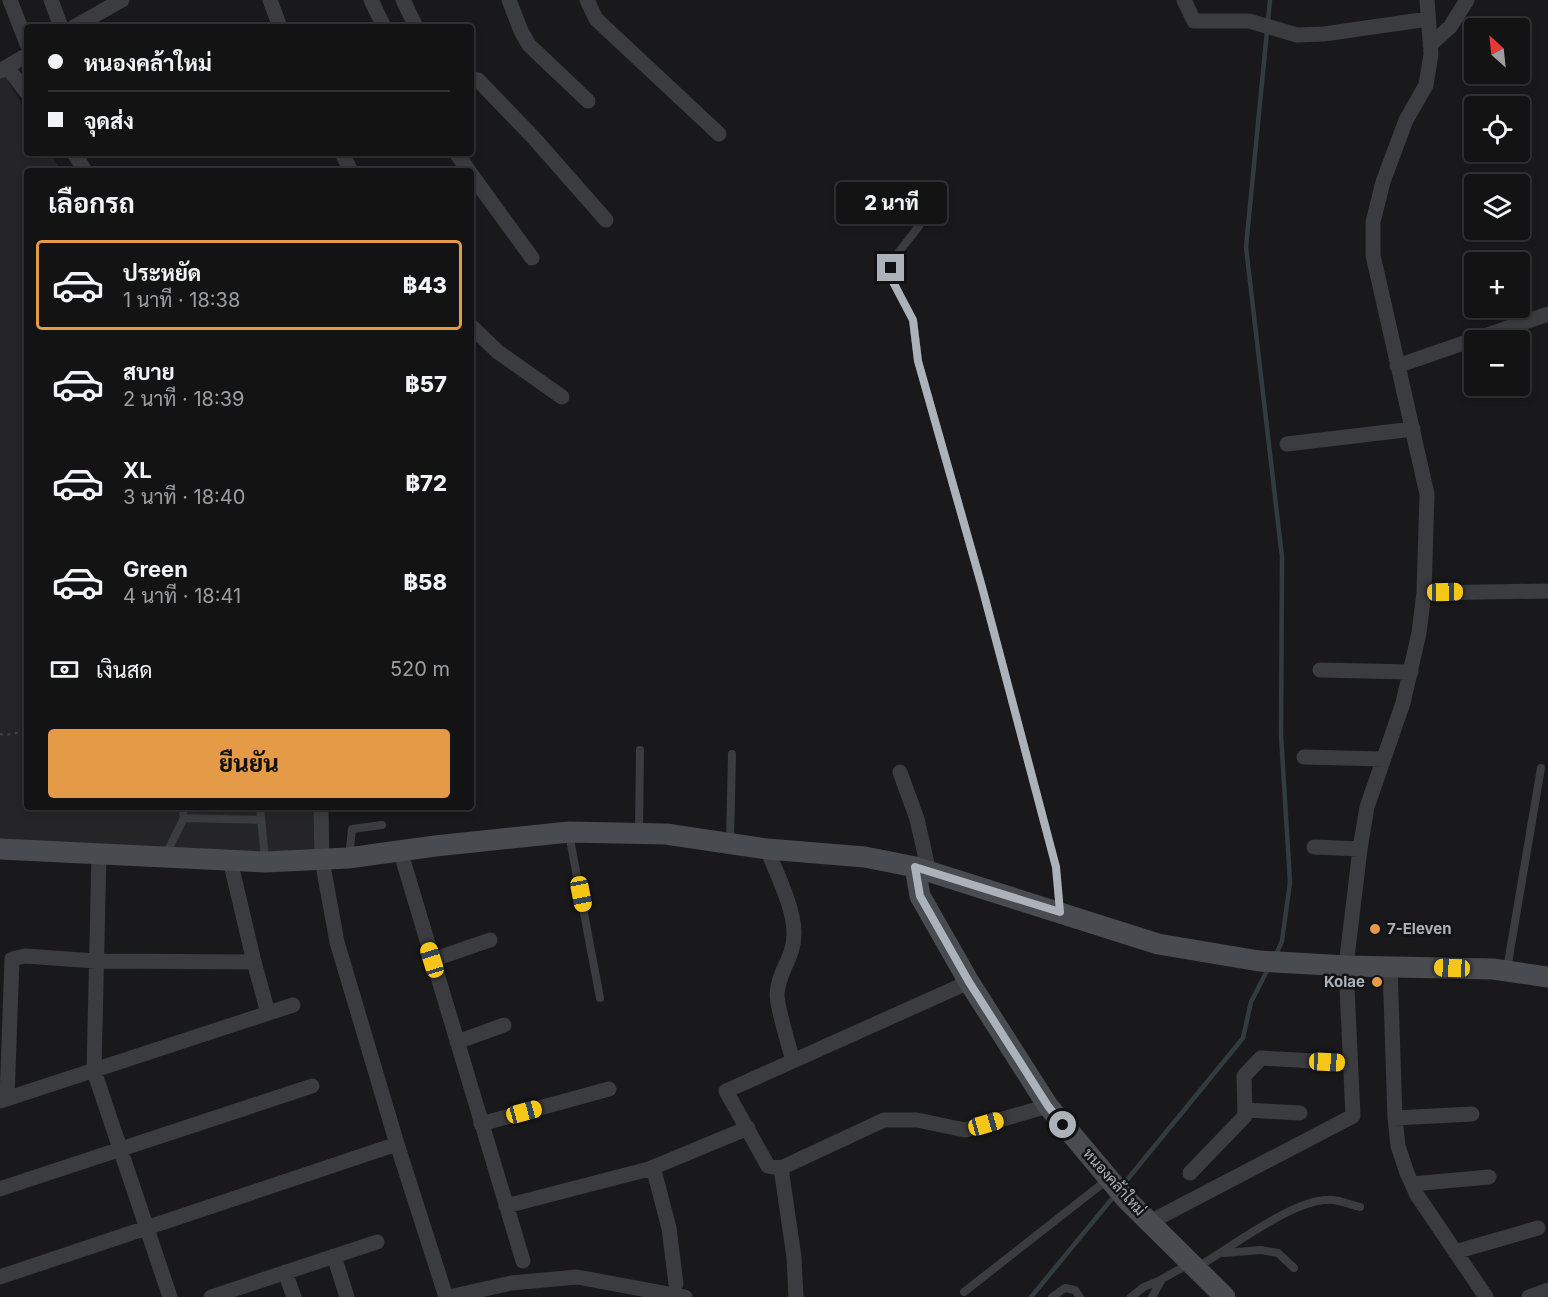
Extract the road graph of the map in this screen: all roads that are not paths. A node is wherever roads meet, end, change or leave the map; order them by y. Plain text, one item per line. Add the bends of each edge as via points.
1 (10, 0) edge
2 (51, 0) edge
3 (122, 0) edge
4 (270, 0) edge
5 (371, 0) edge
6 (403, 0) edge
7 (509, 0) edge
8 (587, 0) edge
9 (1184, 0) edge
10 (1426, 0) edge
11 (1467, 0) edge
12 (1428, 19) junction
13 (60, 24) edge
14 (79, 24) edge
15 (279, 24) edge
16 (383, 24) edge
17 (415, 24) edge
18 (24, 36) edge
19 (1430, 45) junction
20 (24, 57) edge
21 (3, 69) edge
22 (474, 79) edge
23 (24, 90) edge
24 (588, 101) dead end
25 (719, 134) dead end
26 (474, 178) edge
27 (606, 220) dead end
28 (919, 226) dead end
29 (532, 258) dead end
30 (1548, 314) edge
31 (474, 329) edge
32 (1397, 366) junction
33 (561, 397) dead end
34 (1413, 429) junction
35 (1287, 444) dead end
36 (1548, 591) edge
37 (1425, 593) junction
38 (1320, 670) dead end
39 (1411, 672) junction
40 (640, 750) dead end
41 (732, 754) dead end
42 (1304, 757) dead end
43 (1383, 759) junction
44 (1541, 768) dead end
45 (900, 772) dead end
46 (183, 810) edge
47 (260, 810) edge
48 (321, 810) edge
49 (184, 818) junction
50 (261, 820) junction
51 (382, 825) dead end
52 (569, 832) junction
53 (639, 833) junction
54 (730, 844) junction
55 (1314, 847) dead end
56 (0, 849) edge
57 (767, 849) junction
58 (1360, 849) junction
59 (399, 850) junction
60 (99, 854) junction
61 (164, 858) junction
62 (348, 858) junction
63 (230, 860) junction
64 (322, 860) junction
65 (266, 862) junction
66 (922, 869) junction
67 (1060, 912) junction
68 (490, 940) dead end
69 (432, 960) junction
70 (96, 961) junction
71 (254, 962) junction
72 (1346, 966) junction
73 (1390, 966) junction
74 (1507, 970) junction
75 (1548, 976) edge
76 (969, 982) junction
77 (600, 998) dead end
78 (293, 1005) dead end
79 (5, 1009) edge
80 (268, 1013) junction
81 (504, 1025) dead end
82 (457, 1042) junction
83 (793, 1061) junction
84 (1349, 1063) junction
85 (94, 1071) junction
86 (312, 1086) dead end
87 (609, 1089) dead end
88 (4, 1100) edge
89 (1048, 1106) junction
90 (1245, 1110) junction
91 (1300, 1113) dead end
92 (1472, 1114) dead end
93 (1395, 1118) junction
94 (482, 1124) junction
95 (747, 1128) junction
96 (397, 1144) junction
97 (121, 1149) junction
98 (653, 1167) junction
99 (781, 1168) junction
100 (1190, 1173) dead end
101 (1489, 1177) dead end
102 (1412, 1184) junction
103 (1115, 1187) junction
104 (0, 1189) edge
105 (506, 1206) junction
106 (1360, 1207) dead end
107 (1150, 1222) junction
108 (147, 1227) junction
109 (1538, 1228) dead end
110 (377, 1242) dead end
111 (1455, 1252) junction
112 (1222, 1253) junction
113 (334, 1256) junction
114 (523, 1262) dead end
115 (1193, 1265) junction
116 (1294, 1268) dead end
117 (285, 1272) junction
118 (0, 1276) edge
119 (1162, 1279) junction
120 (676, 1284) dead end
121 (1548, 1290) edge
122 (964, 1292) dead end
123 (170, 1297) edge
124 (211, 1297) edge
125 (294, 1297) edge
126 (347, 1297) edge
127 (448, 1297) edge
128 (685, 1297) edge
129 (796, 1297) edge
130 (1052, 1297) edge
131 (1080, 1297) edge
132 (1131, 1297) edge
133 (1152, 1297) edge
134 (1225, 1297) edge
135 (1486, 1297) edge
136 (1529, 1297) edge

1 - 18 street
2 - 13 street
3 - 14 street
4 - 15 street
5 - 16 street
6 - 17 street
7 - 24 street via 529,45
8 - 25 street via 596,19
9 - 12 street via 1194,21 1249,21 1297,35
10 - 12 street
11 - 19 street via 1450,27
12 - 19 street
19 - 32 street via 1426,85 1406,120 1373,222 1373,255
20 - 21 street
21 - 23 street
22 - 27 street via 533,137
26 - 29 street
28 - 67 lane via 891,268 893,282 913,320 918,361 1056,867
30 - 32 street
31 - 33 street via 498,352
32 - 34 street
34 - 35 street
34 - 37 street via 1427,495
36 - 37 street
37 - 39 street
38 - 39 street
39 - 43 street
40 - 53 lane
41 - 54 lane
42 - 43 street
43 - 58 street via 1367,807
44 - 74 lane
45 - 66 street via 917,819
46 - 49 lane
47 - 50 lane
48 - 64 street
49 - 50 lane
49 - 61 lane
50 - 65 lane
51 - 62 lane via 352,829
52 - 53 main road
52 - 59 main road
52 - 77 lane
53 - 54 main road
54 - 57 main road
55 - 58 street
56 - 60 main road
57 - 66 main road via 865,857
57 - 83 street via 795,932 792,956 781,974 777,995
58 - 72 street
59 - 62 main road
59 - 69 street
60 - 61 main road
60 - 70 street
61 - 63 main road
62 - 64 main road
63 - 65 main road
63 - 71 street
64 - 65 main road
64 - 96 street via 337,942
66 - 67 main road
66 - 76 main road, หนองคล้าใหม่ via 920,896
67 - 72 main road via 1158,944 1259,961
68 - 69 street
69 - 82 street
70 - 71 street
70 - 79 street via 24,956 12,959
70 - 85 street
71 - 80 street
72 - 73 main road
72 - 84 street
73 - 74 main road
73 - 93 street
74 - 75 main road
76 - 83 street
76 - 89 main road, หนองคล้าใหม่
78 - 80 street
79 - 88 street
80 - 85 street
81 - 82 street
82 - 94 street
83 - 95 street via 726,1091
84 - 90 street via 1261,1058 1244,1076
84 - 107 street via 1353,1116
85 - 88 street
85 - 97 street
86 - 97 street
87 - 94 street
89 - 99 street via 965,1130 917,1120 885,1120
89 - 103 main road, หนองคล้าใหม่
90 - 91 street
90 - 100 street via 1245,1116
92 - 93 street
93 - 102 street via 1398,1146
94 - 105 street
95 - 98 street
95 - 99 street via 768,1166
96 - 108 street
96 - 127 street
97 - 104 street
97 - 108 street
98 - 105 street
98 - 120 street via 669,1228
99 - 129 street
101 - 102 street
102 - 111 street
103 - 107 main road, หนองคล้าใหม่
103 - 122 lane
105 - 114 street
106 - 112 lane via 1332,1200 1315,1201 1267,1222
107 - 115 main road, หนองคล้าใหม่
108 - 118 street
108 - 123 street
109 - 111 street
110 - 113 street
111 - 135 street
112 - 115 lane
112 - 116 lane via 1278,1253
113 - 117 street
113 - 126 street
115 - 119 lane
115 - 134 main road, หนองคล้าใหม่
117 - 124 street
117 - 125 street
119 - 132 lane
119 - 133 lane
121 - 136 street
127 - 128 street via 511,1283 577,1277
130 - 131 lane via 1065,1288 1075,1290

